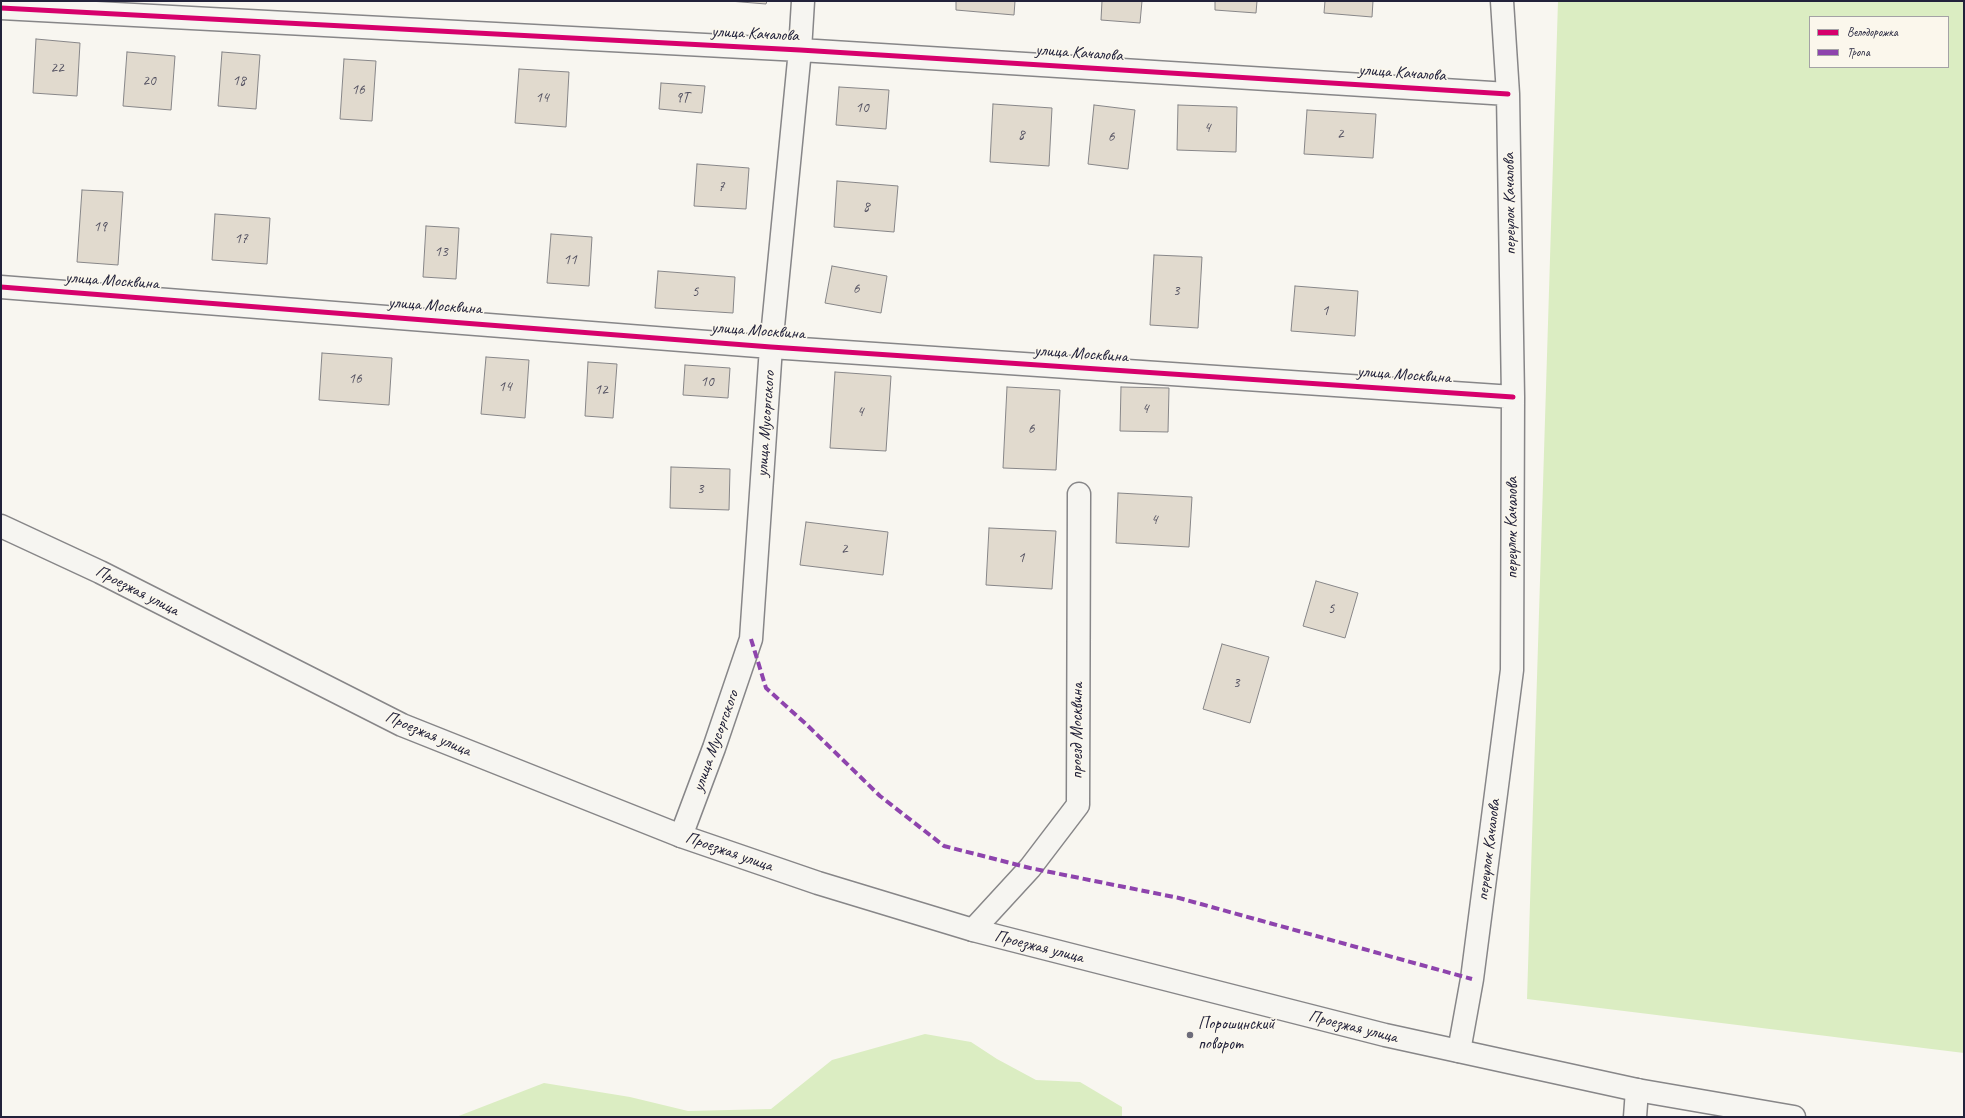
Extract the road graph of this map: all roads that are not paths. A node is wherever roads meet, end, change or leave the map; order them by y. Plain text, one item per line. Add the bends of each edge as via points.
1 (803, 1) edge
2 (1502, 1) edge
3 (1, 8) edge
4 (800, 50) junction
5 (1508, 94) junction
6 (1, 286) edge
7 (771, 346) junction
8 (1513, 397) junction
9 (1079, 494) dead end
10 (1, 526) edge
11 (681, 836) junction
12 (973, 930) junction
13 (1459, 1051) junction
14 (1637, 1090) junction
15 (1635, 1117) edge
16 (1794, 1117) edge

1 - 4 street, улица Мусоргского
2 - 5 street, переулок Качалова
3 - 4 street, улица Качалова
4 - 5 street, улица Качалова
4 - 7 street, улица Мусоргского
5 - 8 street, переулок Качалова
6 - 7 street, улица Москвина
7 - 8 street, улица Москвина
7 - 11 street, улица Мусоргского via 751,639
8 - 13 street, переулок Качалова via 1512,670 1473,971
9 - 12 street, проезд Москвина via 1078,805 1030,868
10 - 11 street, Проезжая улица via 100,572 402,724
11 - 12 street, Проезжая улица via 818,883
12 - 13 street, Проезжая улица via 1377,1033
13 - 14 street, Проезжая улица
14 - 15 street
14 - 16 street, Проезжая улица

